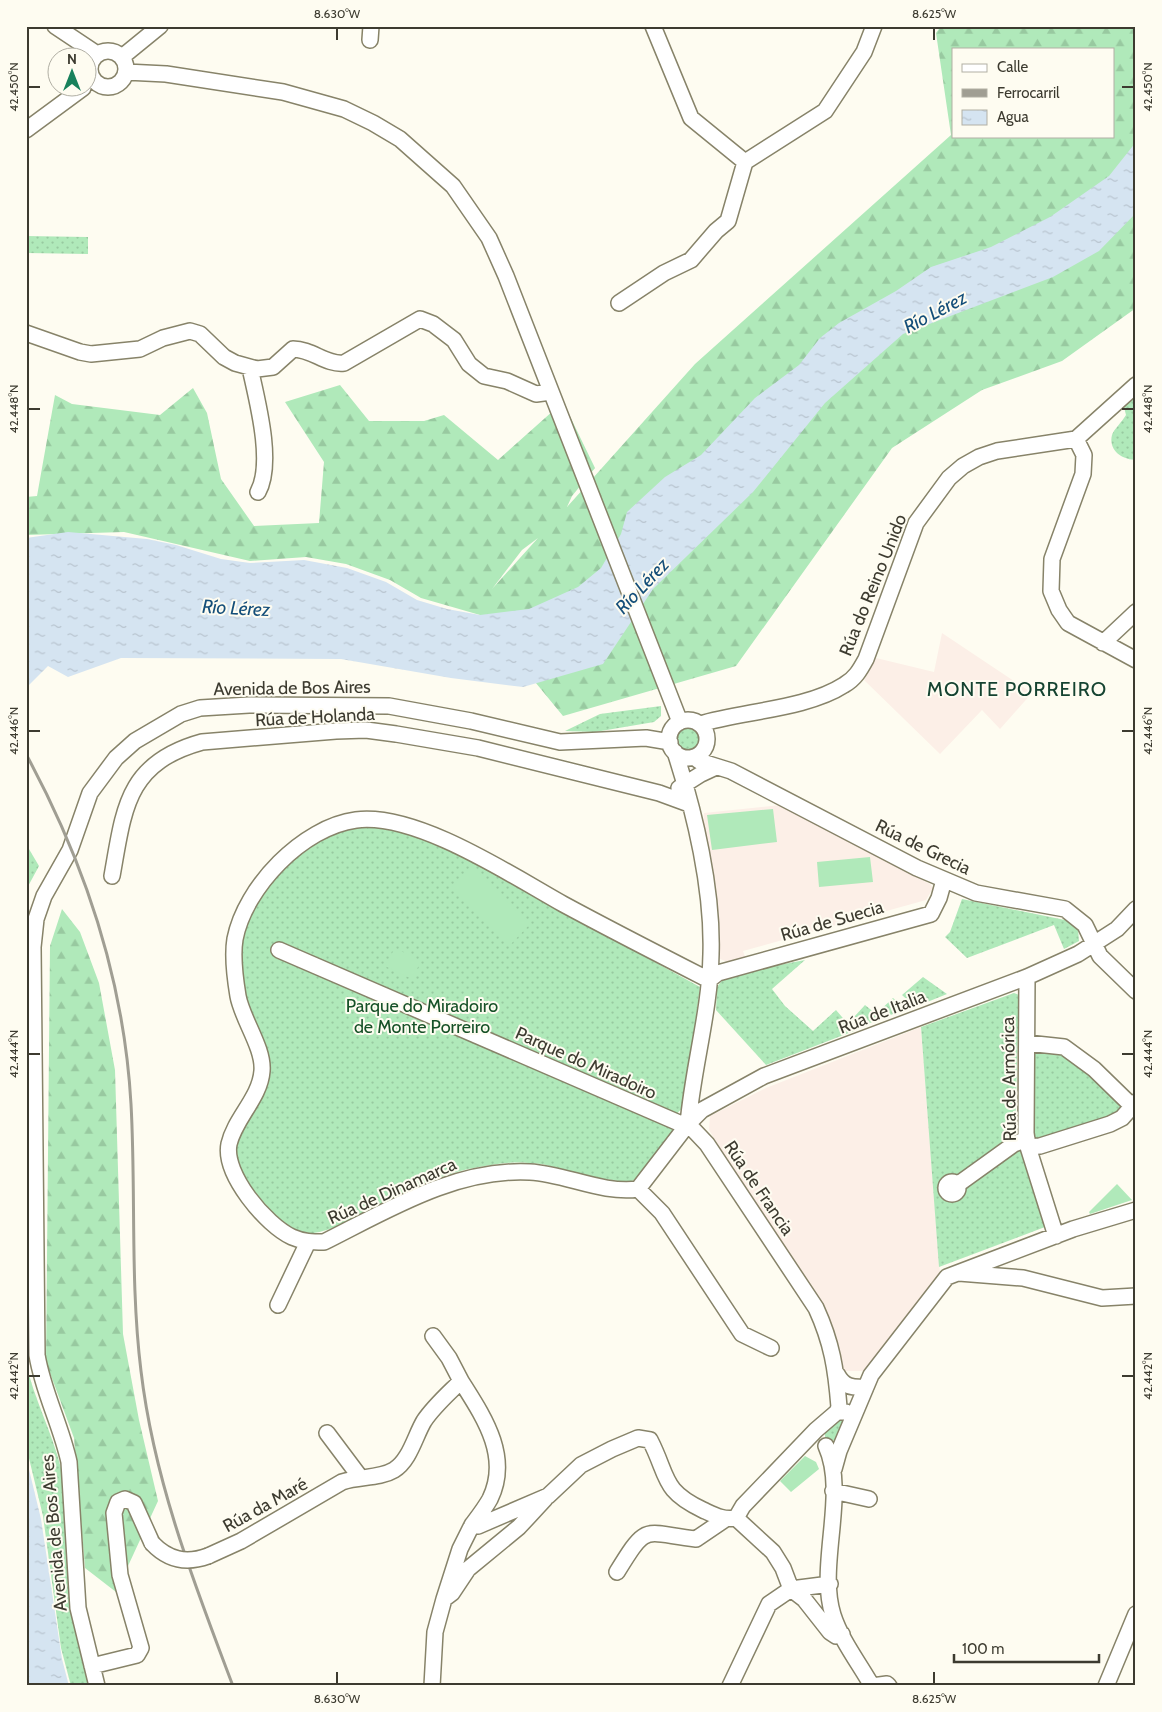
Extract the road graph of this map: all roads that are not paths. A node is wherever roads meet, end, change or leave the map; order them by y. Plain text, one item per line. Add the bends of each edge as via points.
1 (56, 26) edge
2 (160, 26) edge
3 (653, 26) edge
4 (874, 26) edge
5 (88, 48) edge
6 (98, 54) edge
7 (122, 57) junction
8 (126, 72) junction
9 (98, 85) edge
10 (69, 98) edge
11 (26, 130) edge
12 (745, 162) junction
13 (618, 303) dead end
14 (26, 333) edge
15 (250, 368) junction
16 (1136, 385) edge
17 (551, 392) junction
18 (1076, 439) junction
19 (258, 492) dead end
20 (1136, 612) edge
21 (1103, 643) junction
22 (1136, 660) edge
23 (677, 724) junction
24 (700, 724) junction
25 (708, 739) junction
26 (596, 741) junction
27 (672, 747) junction
28 (694, 757) junction
29 (724, 769) junction
30 (684, 778) junction
31 (659, 793) junction
32 (690, 804) junction
33 (112, 876) dead end
34 (944, 880) junction
35 (1136, 909) edge
36 (1094, 945) junction
37 (279, 950) dead end
38 (1027, 977) junction
39 (709, 980) junction
40 (1136, 991) edge
41 (1027, 1043) junction
42 (1134, 1104) edge
43 (687, 1125) junction
44 (1027, 1143) junction
45 (957, 1185) dead end
46 (638, 1189) junction
47 (1136, 1210) edge
48 (1056, 1236) junction
49 (308, 1242) junction
50 (958, 1273) junction
51 (1136, 1296) edge
52 (278, 1305) dead end
53 (433, 1336) dead end
54 (771, 1348) dead end
55 (837, 1374) junction
56 (461, 1381) junction
57 (866, 1387) junction
58 (837, 1412) junction
59 (851, 1422) junction
60 (820, 1428) junction
61 (327, 1433) dead end
62 (842, 1442) junction
63 (826, 1446) junction
64 (834, 1469) junction
65 (360, 1477) junction
66 (833, 1491) junction
67 (548, 1496) junction
68 (869, 1499) dead end
69 (730, 1519) junction
70 (472, 1525) junction
71 (618, 1572) dead end
72 (791, 1588) junction
73 (830, 1590) junction
74 (444, 1599) junction
75 (1135, 1619) edge
76 (842, 1634) junction
77 (92, 1666) junction
78 (97, 1686) edge
79 (432, 1686) edge
80 (730, 1686) edge
81 (872, 1686) edge
82 (889, 1686) edge
83 (1106, 1686) edge

1 - 5 street
2 - 7 street
3 - 12 street via 691,118
4 - 12 street via 864,52 825,111
6 - 7 street via 107,50
7 - 8 street
8 - 9 street via 120,83 114,86
8 - 17 street via 166,74 314,99 344,109 400,139 453,186 489,238
10 - 11 street
12 - 13 street via 728,221 691,260 664,273
14 - 15 street via 91,354 140,349 163,338 190,331 200,334 224,357
15 - 17 street via 273,367 293,349 315,354 330,362 344,363 420,319 433,324 454,340 469,364 484,376 507,381 536,394
15 - 19 street via 262,418 264,447
16 - 18 street
17 - 23 street via 671,699
18 - 21 street via 1084,455 1083,474 1052,559 1051,592 1058,610 1068,623
18 - 24 street, Rúa do Reino Unido via 979,456 949,478 916,524 866,659 858,673 845,685 810,700
20 - 21 street
21 - 22 street
23 - 24 street via 690,720
23 - 26 street, Avenida de Bos Aires
23 - 27 street
24 - 25 street
25 - 28 street via 704,750
25 - 29 street, Rúa de Grecia
26 - 27 street, Avenida de Bos Aires via 646,738
26 - 77 street, Avenida de Bos Aires via 560,742 389,706 200,708 181,714 135,741 116,758 90,793 70,850 44,896 36,919 33,948 36,1346 41,1375 64,1439 78,1608
27 - 28 street via 684,757
27 - 30 street
28 - 29 street, Rúa de Grecia
28 - 30 street
29 - 30 street, Rúa de Holanda
29 - 34 street, Rúa de Grecia
30 - 31 street, Rúa de Holanda via 671,792
30 - 32 street
31 - 32 street, Rúa de Holanda
31 - 33 street, Rúa de Holanda via 478,748 366,730 202,742 181,748 160,760 132,789 125,807
32 - 39 street via 710,907
34 - 36 street, Rúa de Grecia via 976,893 1065,909 1085,925
34 - 39 street, Rúa de Suecia via 930,914 718,973
35 - 36 street, Rúa de Italia via 1117,929
36 - 38 street, Rúa de Italia
36 - 40 street, Rúa de Grecia via 1100,956
37 - 43 street, Parque do Miradoiro
38 - 41 street, Rúa de Armórica
38 - 43 street, Rúa de Italia via 764,1076 702,1110
39 - 43 street
39 - 49 street via 427,832 404,825 358,820 337,824 311,838 282,859 256,890 235,939 238,997 261,1060 262,1072 229,1146 232,1172 238,1183 268,1218 293,1237
41 - 42 street via 1064,1047 1094,1068
41 - 44 street, Rúa de Armórica
42 - 44 street via 1122,1118 1110,1124 1040,1146
43 - 46 street
43 - 55 street, Rúa de Francia via 706,1144 816,1308 829,1336
44 - 45 street via 1014,1144
44 - 48 street, Rúa de Armórica
46 - 49 street, Rúa de Dinamarca via 606,1188 531,1172 501,1172 470,1177 440,1187 324,1242
46 - 54 street via 662,1212 742,1334
47 - 48 street
48 - 50 street
49 - 52 street
50 - 51 street via 1023,1278 1102,1298
50 - 57 street via 947,1277 874,1369
53 - 56 street
55 - 57 street via 845,1385
55 - 58 street, Rúa de Francia
56 - 65 street, Rúa da Maré via 430,1413 399,1466 383,1474
56 - 70 street via 487,1423 496,1453 493,1492
57 - 59 street
58 - 59 street via 848,1412
58 - 60 street
59 - 62 street
60 - 63 street via 820,1440
60 - 69 street
61 - 65 street
62 - 63 street via 834,1447
62 - 64 street
63 - 64 street
64 - 66 street
65 - 77 street, Rúa da Maré, bridge via 335,1485 250,1536 197,1560 179,1560 162,1553 152,1543 134,1503 125,1499 118,1502 114,1513 120,1575 141,1648 137,1655
66 - 68 street
66 - 73 street
67 - 69 street via 581,1465 638,1438 645,1438 651,1443 666,1478 678,1496
67 - 70 street via 478,1526
67 - 74 street via 519,1527 468,1569
69 - 71 street via 696,1539 651,1532 638,1539
69 - 72 street via 773,1552
70 - 74 street via 460,1548
72 - 73 street
72 - 76 street via 830,1632 836,1636
72 - 80 street via 769,1604
73 - 76 street via 833,1614
74 - 79 street via 436,1632
75 - 83 street
76 - 81 street
77 - 78 street, Avenida de Bos Aires
81 - 82 street

